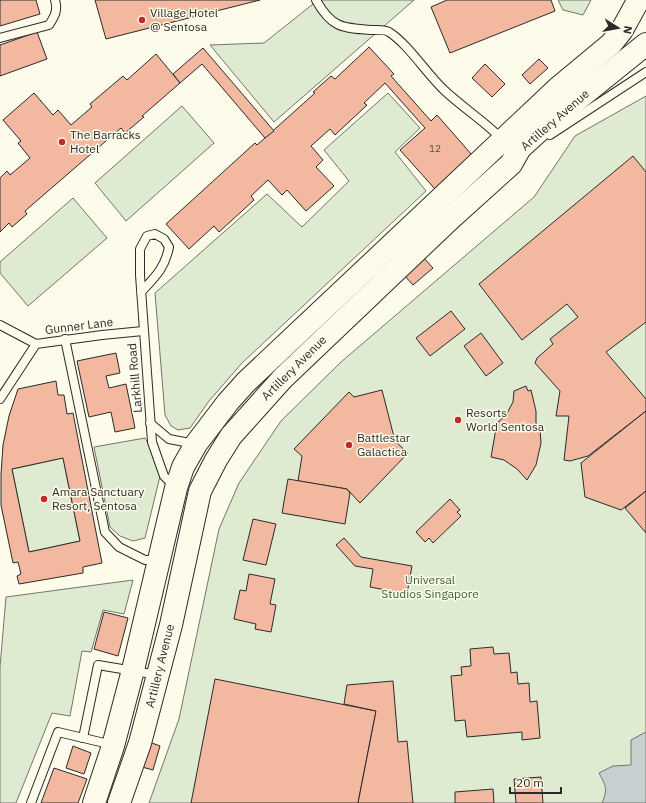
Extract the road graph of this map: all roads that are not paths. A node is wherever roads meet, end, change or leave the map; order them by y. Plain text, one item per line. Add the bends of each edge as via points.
1 (55, 0) edge
2 (316, 0) edge
3 (640, 6) edge
4 (0, 38) edge
5 (646, 44) edge
6 (646, 72) edge
7 (503, 140) junction
8 (511, 164) junction
9 (140, 292) junction
10 (0, 325) edge
11 (143, 331) junction
12 (65, 340) junction
13 (36, 344) junction
14 (0, 399) edge
15 (150, 423) junction
16 (196, 444) junction
17 (176, 488) junction
18 (159, 560) junction
19 (133, 670) junction
20 (158, 675) junction
21 (83, 738) junction
22 (113, 746) junction
23 (31, 803) edge
24 (94, 803) edge
25 (119, 803) edge

1 - 4 lane via 55,16 49,25
2 - 7 lane, Artillery Avenue via 325,15 339,26 386,31 396,38 444,90
3 - 7 street, Artillery Avenue via 618,37 558,88
5 - 8 street, Artillery Avenue via 542,128 520,148
6 - 8 lane
7 - 16 street, Artillery Avenue via 246,382
8 - 20 street, Artillery Avenue via 306,356 254,408 231,436 200,491
9 - 9 lane, Larkhill Road via 159,273 167,258 169,246 164,239 155,234 147,236 140,249
9 - 11 lane, Larkhill Road
10 - 13 lane
11 - 12 lane, Gunner Lane
11 - 15 lane, Larkhill Road
12 - 13 lane, Gunner Lane
12 - 18 lane via 105,532 119,547 145,560
13 - 14 lane, Gunner Lane
15 - 16 lane, Larkhill Road via 169,439
15 - 17 lane, Larkhill Road via 152,442 164,476
16 - 17 street, Artillery Avenue via 183,467
17 - 18 street, Artillery Avenue
18 - 19 street, Artillery Avenue
19 - 20 lane
19 - 21 lane via 98,665
19 - 22 street, Artillery Avenue
20 - 25 street, Artillery Avenue via 140,743
21 - 22 lane
21 - 23 lane via 58,732
22 - 24 street, Artillery Avenue

